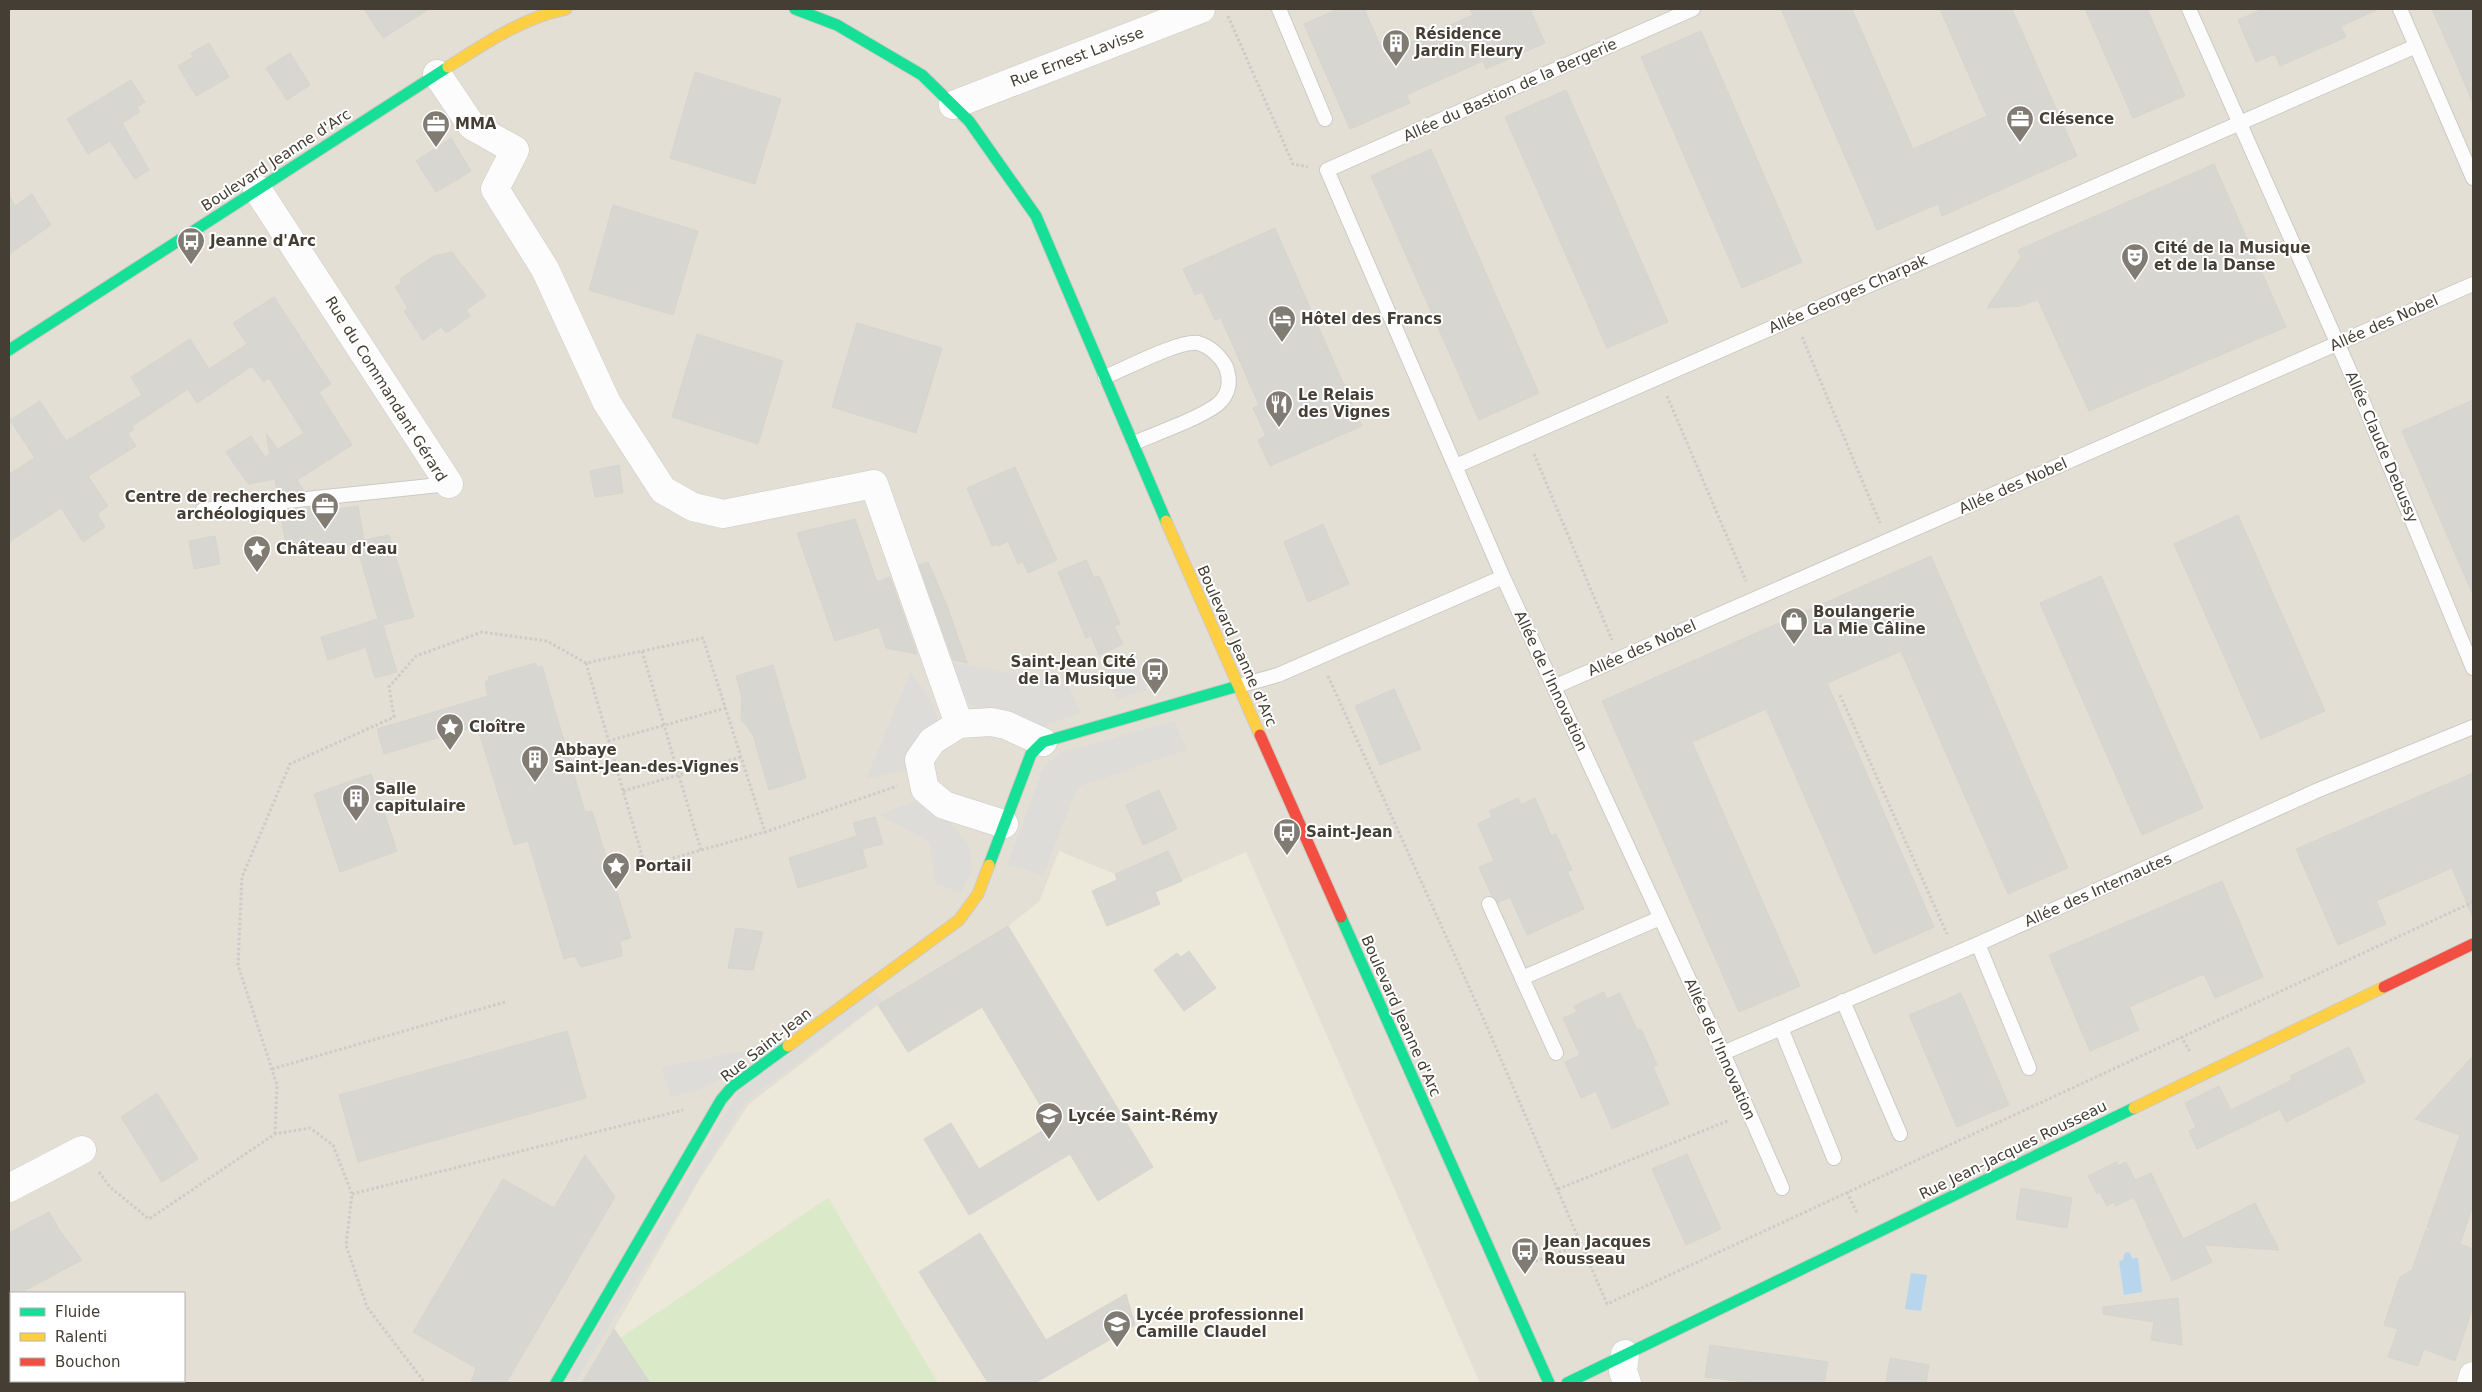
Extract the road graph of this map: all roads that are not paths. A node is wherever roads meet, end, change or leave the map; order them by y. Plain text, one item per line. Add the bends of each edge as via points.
1 (566, 9) edge
2 (795, 9) edge
3 (1201, 9) edge
4 (1279, 9) edge
5 (1694, 9) edge
6 (2189, 9) edge
7 (2400, 9) edge
8 (2416, 46) junction
9 (437, 74) junction
10 (952, 105) junction
11 (1326, 119) dead end
12 (2240, 123) junction
13 (1327, 170) joint
14 (2473, 178) edge
15 (257, 189) junction
16 (2473, 284) edge
17 (2338, 344) junction
18 (9, 350) edge
19 (1105, 377) junction
20 (1134, 443) junction
21 (1456, 466) junction
22 (449, 484) joint
23 (203, 510) dead end
24 (1503, 577) junction
25 (2473, 668) edge
26 (1238, 686) junction
27 (1554, 687) junction
28 (959, 724) junction
29 (2473, 727) edge
30 (1043, 742) junction
31 (1004, 824) junction
32 (1489, 904) dead end
33 (1660, 918) junction
34 (1978, 944) junction
35 (2473, 944) edge
36 (1522, 978) junction
37 (1843, 1001) junction
38 (1781, 1028) junction
39 (1556, 1053) dead end
40 (1723, 1053) junction
41 (2029, 1068) dead end
42 (1900, 1134) dead end
43 (82, 1150) road end
44 (1834, 1158) dead end
45 (9, 1188) edge
46 (1782, 1188) dead end
47 (1625, 1354) junction
48 (2473, 1376) edge
49 (556, 1383) edge
50 (1549, 1383) edge
51 (1567, 1383) edge
52 (1627, 1383) edge
53 (2471, 1383) edge

1 - 9 street, Boulevard Jeanne d'Arc via 546,13 482,45
2 - 10 street, Boulevard Jeanne d'Arc via 837,25 922,75
3 - 10 street, Rue Ernest Lavisse
4 - 11 lane
5 - 13 lane, Allée du Bastion de la Bergerie
6 - 12 lane, Allée Claude Debussy
7 - 8 lane
8 - 12 lane, Allée Georges Charpak
8 - 14 lane
9 - 15 street, Boulevard Jeanne d'Arc
9 - 28 street via 472,126 515,150 495,189 545,269 607,403 663,490 693,507 723,514 874,484
10 - 19 street, Boulevard Jeanne d'Arc via 969,121 1036,216
12 - 17 lane, Allée Claude Debussy
12 - 21 lane, Allée Georges Charpak
13 - 21 lane, Allée de l'Innovation
15 - 18 street, Boulevard Jeanne d'Arc
15 - 22 street, Rue du Commandant Gérard
16 - 17 lane, Allée des Nobel
17 - 25 lane, Allée Claude Debussy
17 - 27 lane, Allée des Nobel
19 - 20 street, Boulevard Jeanne d'Arc
19 - 20 lane via 1183,344 1198,344 1210,349 1221,358 1228,373 1229,386 1222,400 1211,409
20 - 26 street, Boulevard Jeanne d'Arc
21 - 24 lane, Allée de l'Innovation
22 - 23 lane, Rue du Commandant Gérard
24 - 26 lane via 1278,676
24 - 27 lane, Allée de l'Innovation
26 - 30 street
26 - 50 street, Boulevard Jeanne d'Arc
27 - 33 lane, Allée de l'Innovation
28 - 30 street via 991,722 1006,725
28 - 31 street via 932,741 919,760 924,789 944,805
29 - 34 lane, Allée des Internautes via 2316,791
30 - 31 street, Rue Saint-Jean via 1031,754
31 - 49 street, Rue Saint-Jean via 978,894 959,920 732,1087 721,1100
32 - 36 lane
33 - 36 lane
33 - 40 lane, Allée de l'Innovation
34 - 37 lane, Allée des Internautes
34 - 41 lane
35 - 47 street, Rue Jean-Jacques Rousseau
36 - 39 lane
37 - 38 lane, Allée des Internautes
37 - 42 lane
38 - 40 lane, Allée des Internautes
38 - 44 lane
40 - 46 lane, Allée de l'Innovation
43 - 45 street
47 - 51 street, Rue Jean-Jacques Rousseau
47 - 52 street via 1623,1371
48 - 53 street

